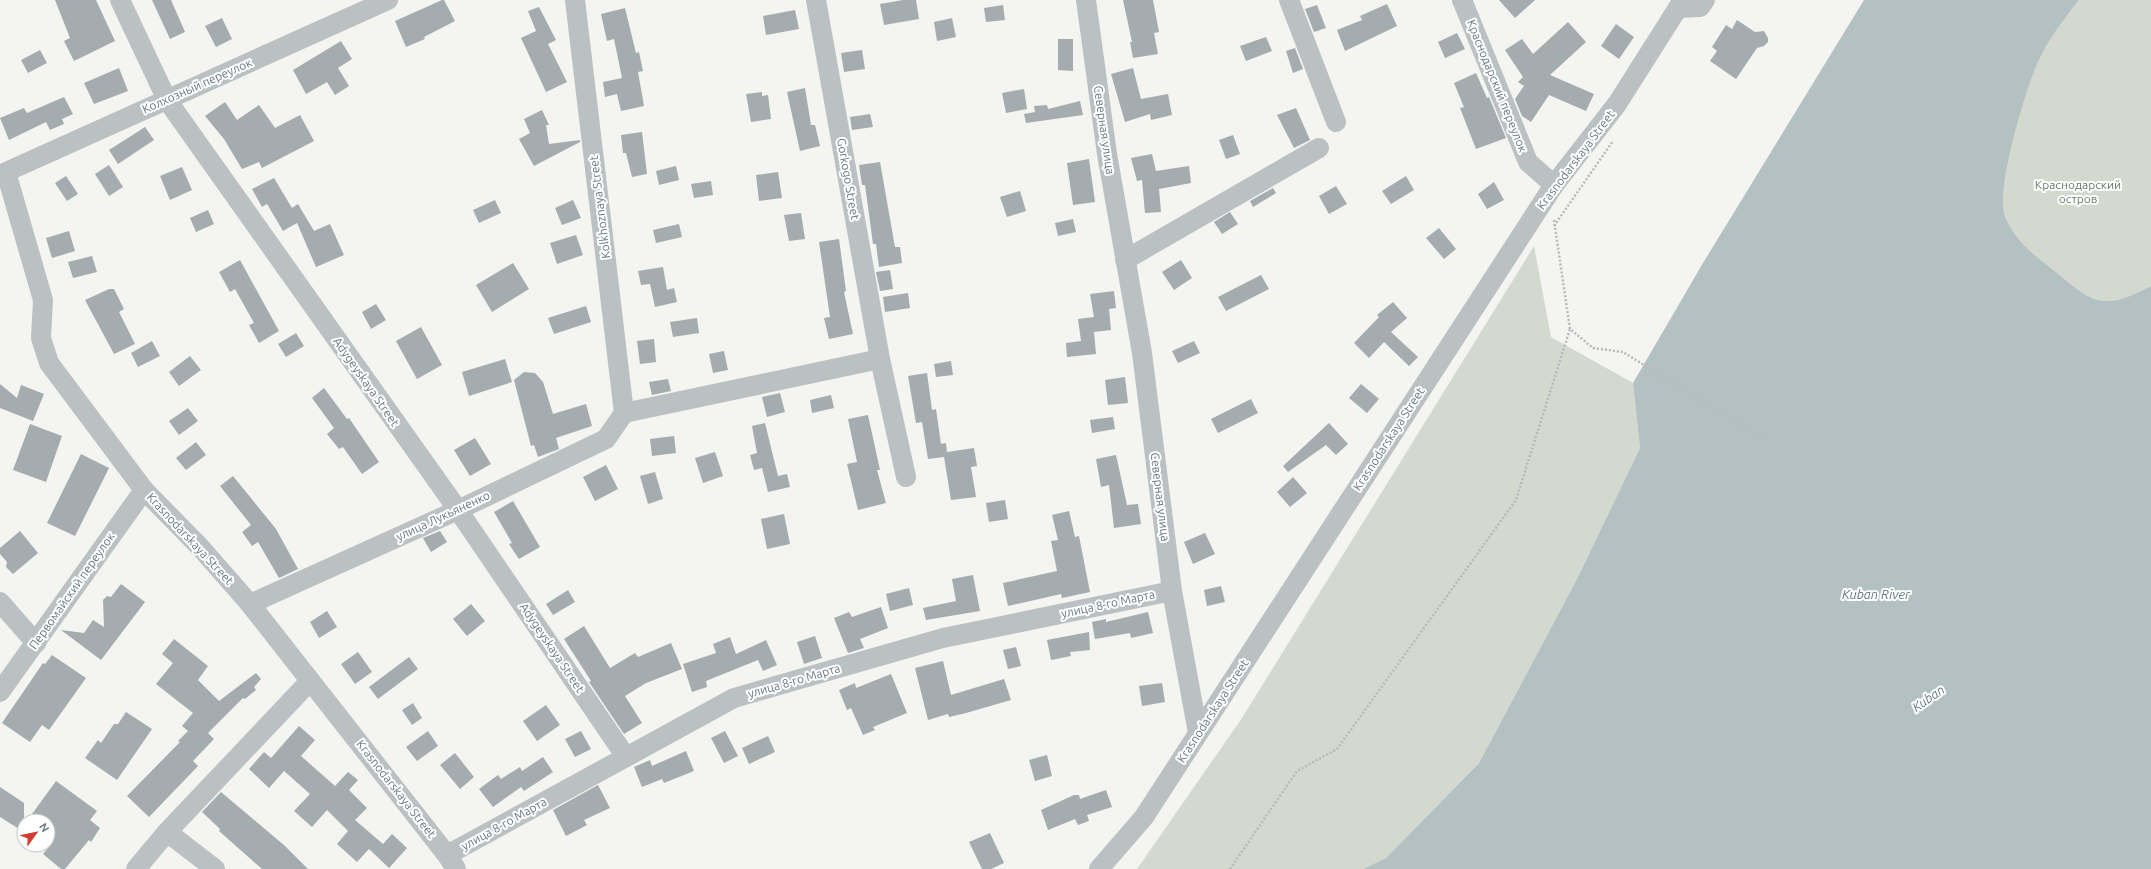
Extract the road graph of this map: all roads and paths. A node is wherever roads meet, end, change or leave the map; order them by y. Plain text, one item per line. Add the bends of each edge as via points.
1 (120, 0) edge
2 (388, 0) edge
3 (575, 0) edge
4 (816, 0) edge
5 (1086, 0) edge
6 (1289, 0) edge
7 (1462, 0) edge
8 (1705, 0) edge
9 (1680, 4) edge
10 (166, 100) junction
11 (1336, 122) dead end
12 (1319, 148) dead end
13 (6, 172) joint
14 (1550, 192) junction
15 (1125, 260) junction
16 (1570, 329) junction
17 (880, 359) junction
18 (624, 413) junction
19 (1764, 439) dead end
20 (906, 477) dead end
21 (144, 490) junction
22 (458, 510) junction
23 (1172, 591) junction
24 (0, 602) edge
25 (250, 604) junction
26 (36, 643) junction
27 (310, 681) junction
28 (0, 692) edge
29 (1198, 733) junction
30 (626, 757) junction
31 (167, 832) junction
32 (452, 862) edge
33 (136, 869) edge
34 (215, 869) edge
35 (1099, 869) edge
36 (1230, 869) edge

1 - 10 street, Adygeyskaya Street
2 - 10 street, Колхозный переулок
3 - 18 street, Kolkhoznaya Street
4 - 17 street, Gorkogo Street
5 - 15 street, Северная улица via 1107,154
6 - 11 street
7 - 14 street, Краснодарский переулок via 1528,162
8 - 9 street via 1700,7
9 - 14 street, Krasnodarskaya Street via 1618,104
10 - 13 street, Колхозный переулок
10 - 22 street, Adygeyskaya Street
12 - 15 street
13 - 21 street, Krasnodarskaya Street via 44,300 41,338 49,363
14 - 16 path via 1554,205 1554,226
14 - 29 street, Krasnodarskaya Street
15 - 23 street, Северная улица via 1142,353
16 - 19 path via 1593,348 1624,352
16 - 36 path via 1516,500 1337,749 1297,771
17 - 18 street
17 - 20 street, Gorkogo Street
18 - 22 street, улица Лукьяненко via 606,439
21 - 25 street, Krasnodarskaya Street via 200,547
21 - 26 street, Первомайский переулок
22 - 25 street, улица Лукьяненко
22 - 30 street, Adygeyskaya Street
23 - 29 street, Северная улица
23 - 30 street, улица 8-го Марта via 943,638 734,698
24 - 26 street
25 - 27 street, Krasnodarskaya Street
26 - 28 street, Первомайский переулок
27 - 31 street
27 - 32 street, Krasnodarskaya Street
29 - 35 street, Krasnodarskaya Street via 1144,817
30 - 32 street, улица 8-го Марта
31 - 33 street
31 - 34 street

